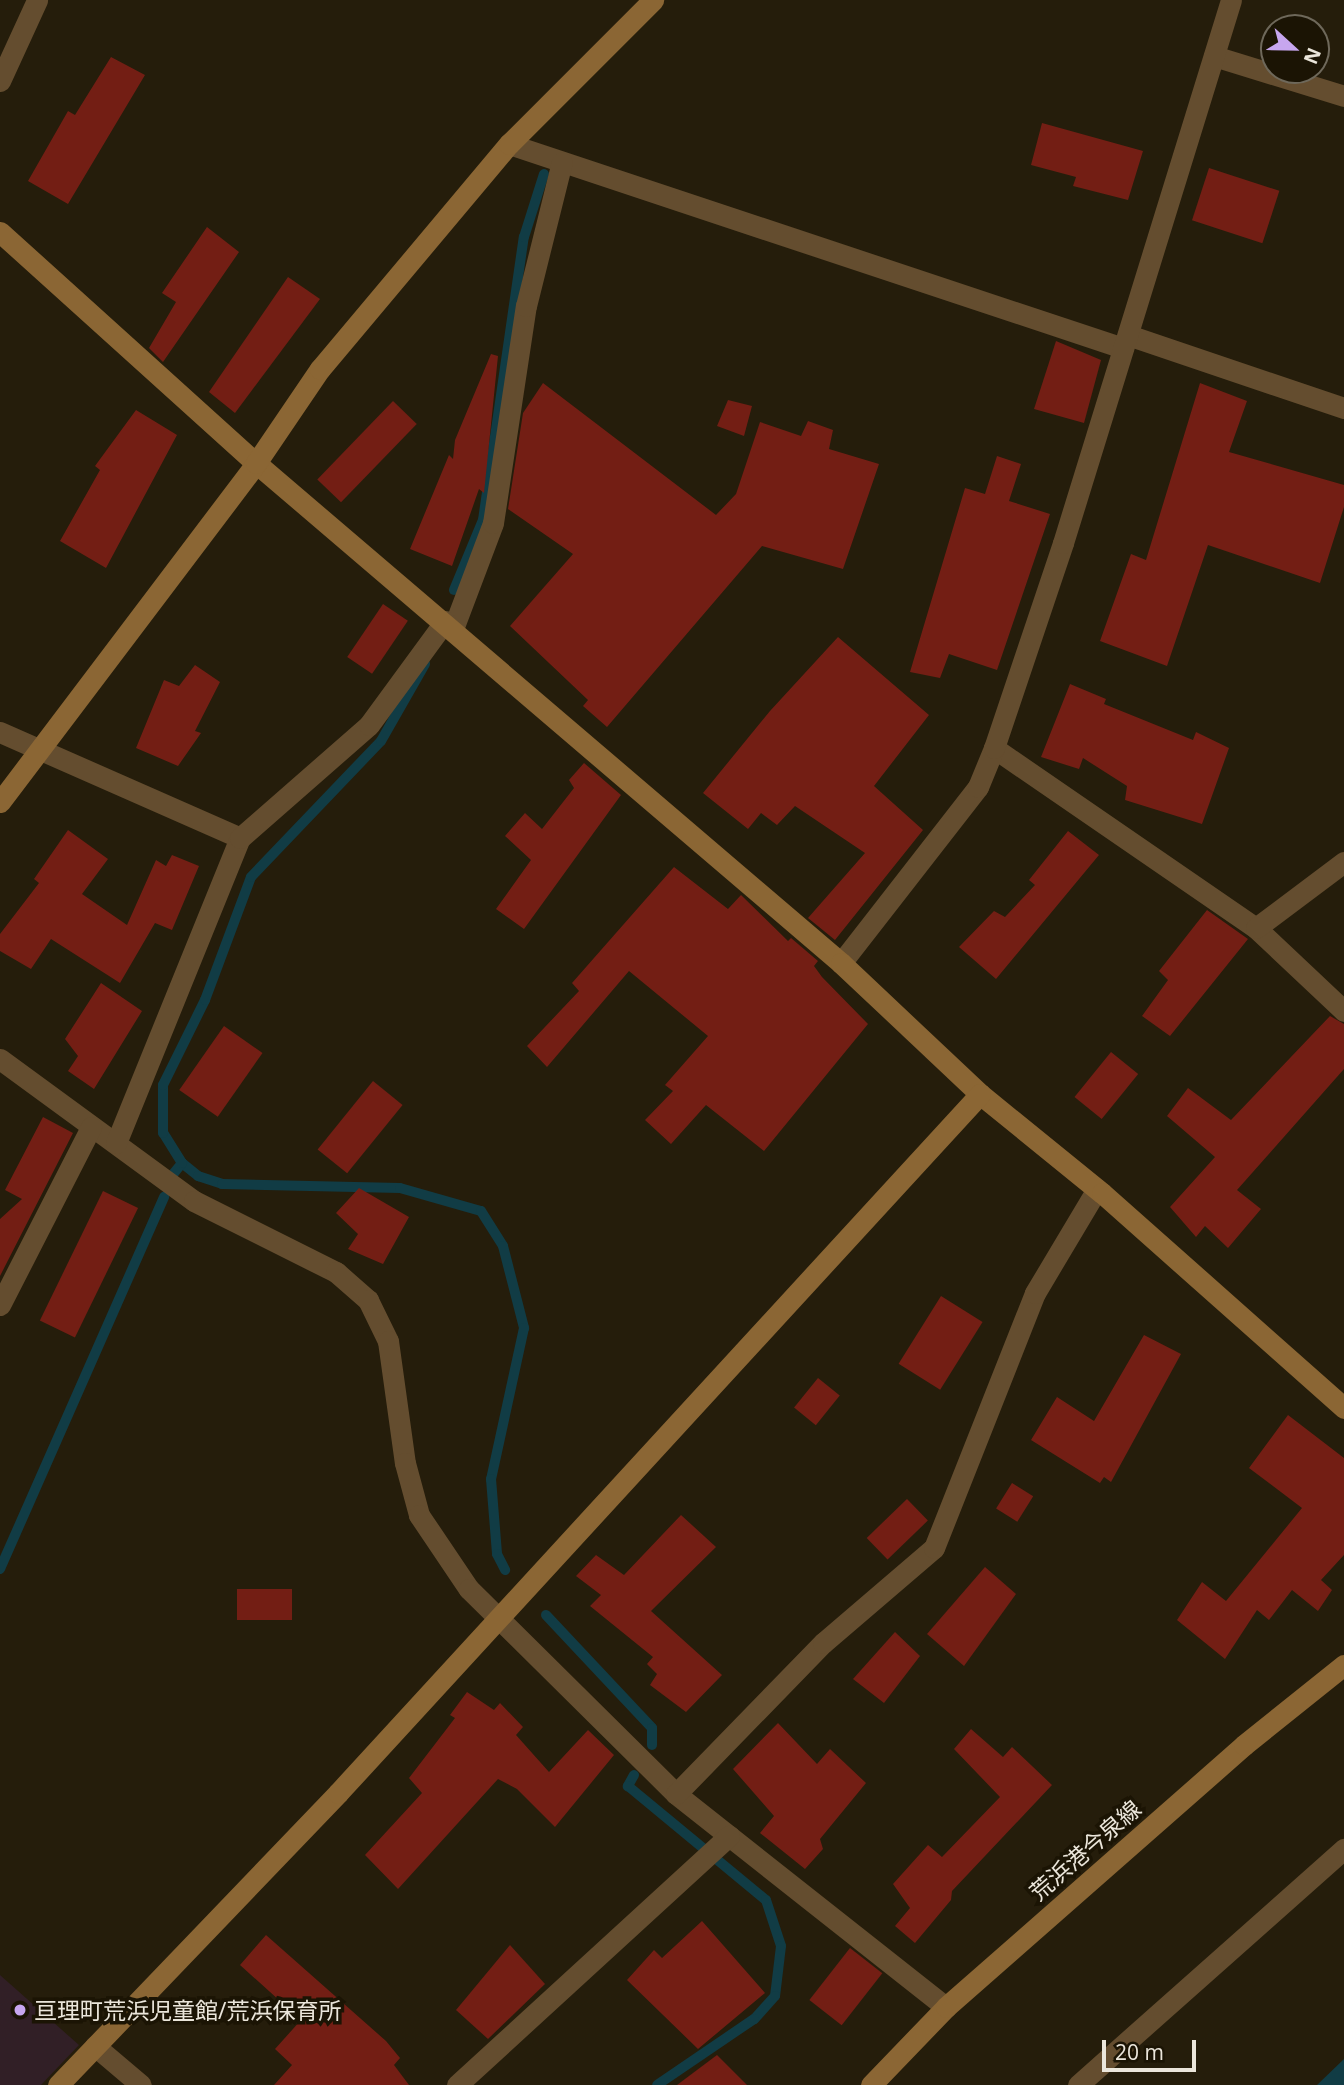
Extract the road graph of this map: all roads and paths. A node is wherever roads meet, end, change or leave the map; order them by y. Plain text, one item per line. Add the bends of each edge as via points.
1 (37, 0) edge
2 (653, 0) edge
3 (1231, 0) edge
4 (1214, 56) junction
5 (0, 81) edge
6 (1344, 96) edge
7 (509, 144) junction
8 (562, 163) junction
9 (0, 232) edge
10 (1126, 342) junction
11 (1344, 408) edge
12 (256, 463) junction
13 (449, 625) junction
14 (0, 732) edge
15 (994, 748) junction
16 (39, 749) junction
17 (0, 802) edge
18 (240, 838) junction
19 (1344, 862) edge
20 (1256, 928) junction
21 (841, 963) junction
22 (1344, 1011) edge
23 (0, 1059) edge
24 (980, 1094) junction
25 (92, 1127) junction
26 (116, 1143) junction
27 (1097, 1189) junction
28 (0, 1305) edge
29 (1344, 1408) edge
30 (498, 1617) junction
31 (1344, 1665) edge
32 (677, 1794) junction
33 (717, 1847) junction
34 (1344, 1849) edge
35 (946, 2007) junction
36 (95, 2046) junction
37 (58, 2085) edge
38 (141, 2085) edge
39 (457, 2085) edge
40 (871, 2085) edge
41 (1078, 2085) edge

1 - 5 street
2 - 7 street
3 - 4 street
4 - 6 street
4 - 10 street
7 - 8 street
7 - 12 street via 320,369
8 - 10 street
8 - 13 street via 526,306 493,523
9 - 12 street
10 - 11 street
10 - 15 street
12 - 13 street
12 - 16 street
13 - 18 street via 369,725
13 - 21 street
14 - 16 street
15 - 20 street
15 - 21 street via 978,787
16 - 17 street
16 - 18 street
18 - 26 street
19 - 20 street
20 - 22 street
21 - 24 street
23 - 25 street
24 - 27 street
24 - 30 street
25 - 26 street
25 - 28 street
26 - 30 street via 194,1200 336,1272 368,1300 388,1341 405,1463 419,1515 444,1557
27 - 29 street
27 - 32 street via 1034,1293 934,1548 823,1643
30 - 32 street
30 - 36 street via 338,1793
31 - 35 street, 荒浜港今泉線 via 1244,1745
32 - 33 street
33 - 35 street
33 - 39 street
34 - 41 street
35 - 40 street, 荒浜港今泉線
36 - 37 street
36 - 38 street

